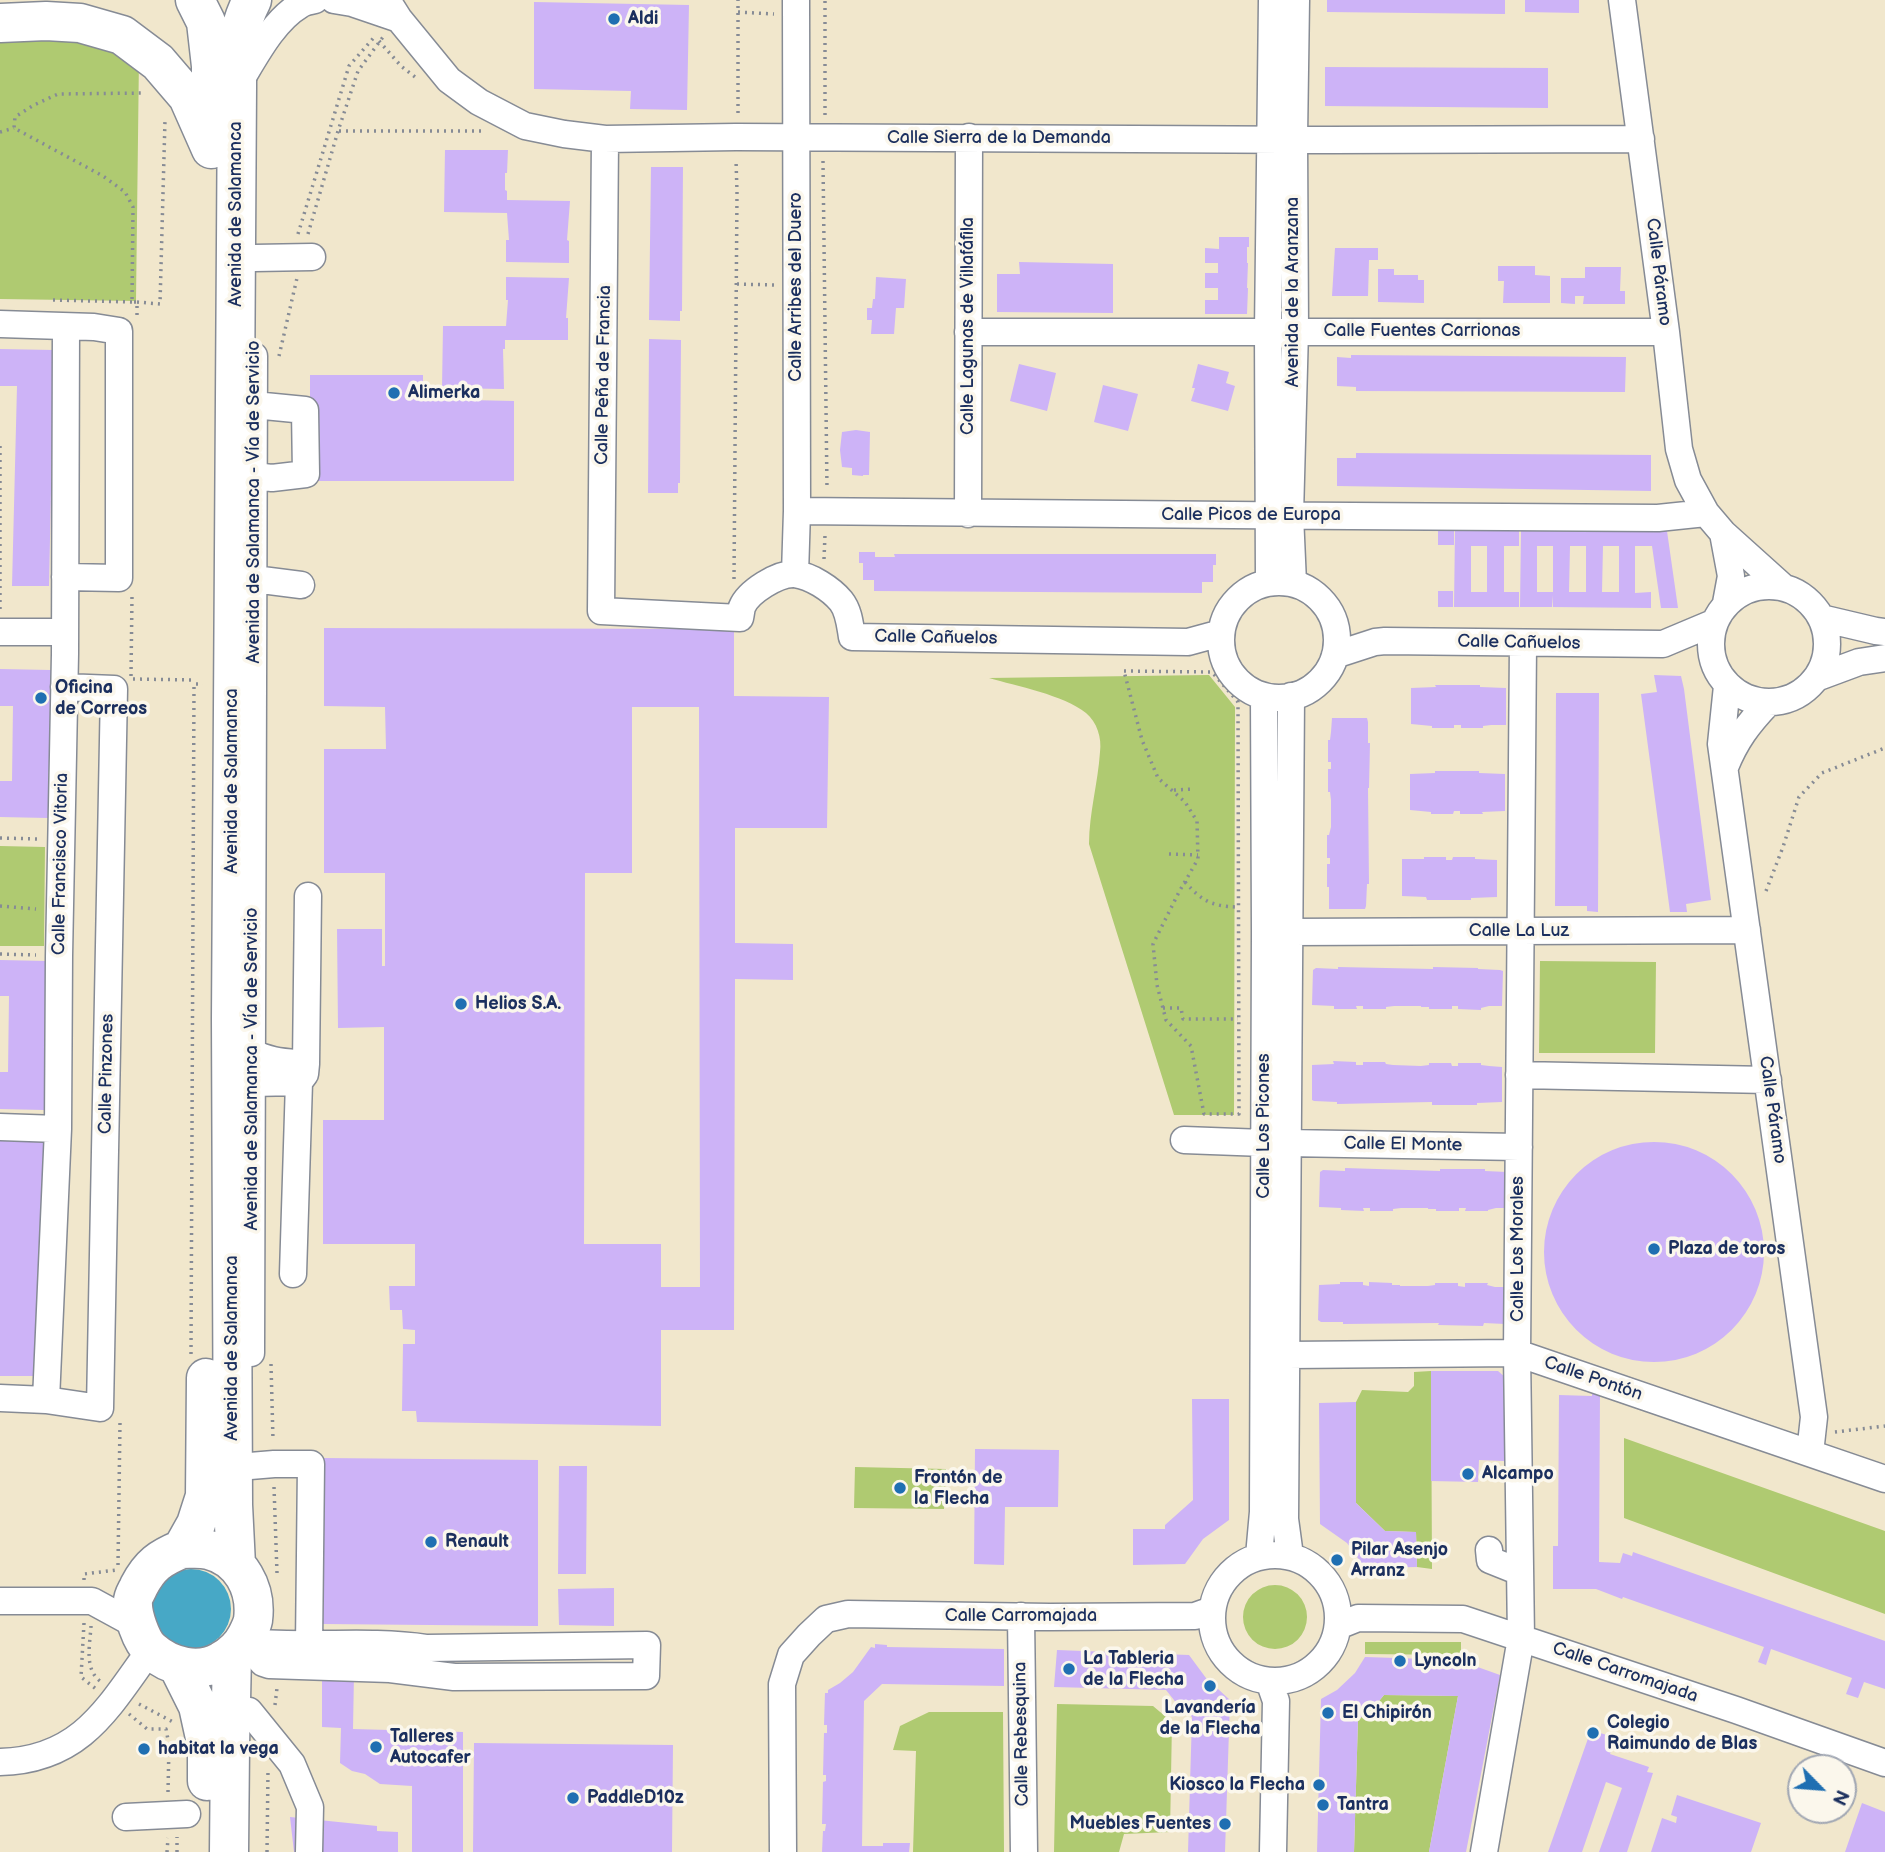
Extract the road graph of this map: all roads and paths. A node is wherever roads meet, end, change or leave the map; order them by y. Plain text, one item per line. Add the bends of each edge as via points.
1 (40, 0) edge
2 (195, 0) edge
3 (252, 0) edge
4 (315, 0) edge
5 (334, 0) edge
6 (738, 0) edge
7 (825, 0) edge
8 (1272, 0) edge
9 (1296, 0) edge
10 (1622, 0) edge
11 (796, 7) edge
12 (393, 9) edge
13 (0, 11) edge
14 (738, 12) junction
15 (0, 23) edge
16 (374, 37) dead end
17 (379, 41) dead end
18 (349, 66) dead end
19 (237, 87) junction
20 (147, 94) dead end
21 (166, 109) dead end
22 (14, 128) junction
23 (338, 131) junction
24 (493, 131) dead end
25 (0, 132) edge
26 (736, 137) junction
27 (969, 137) junction
28 (796, 138) junction
29 (823, 138) junction
30 (1282, 138) junction
31 (605, 139) junction
32 (1641, 139) junction
33 (211, 149) junction
34 (236, 188) junction
35 (307, 257) junction
36 (254, 258) junction
37 (737, 284) dead end
38 (779, 285) dead end
39 (47, 300) dead end
40 (137, 302) dead end
41 (0, 324) edge
42 (66, 327) junction
43 (1295, 330) junction
44 (968, 331) junction
45 (1268, 331) junction
46 (1666, 332) junction
47 (277, 364) dead end
48 (254, 405) junction
49 (0, 446) edge
50 (0, 454) edge
51 (254, 476) junction
52 (797, 511) junction
53 (968, 514) junction
54 (1279, 514) junction
55 (1714, 523) junction
56 (0, 534) edge
57 (795, 574) junction
58 (65, 577) junction
59 (254, 579) junction
60 (1281, 583) junction
61 (301, 585) dead end
62 (1783, 587) junction
63 (0, 588) edge
64 (0, 613) edge
65 (1720, 613) junction
66 (1821, 618) junction
67 (1336, 628) junction
68 (0, 632) edge
69 (65, 632) junction
70 (1885, 632) edge
71 (1375, 642) junction
72 (1222, 644) junction
73 (1522, 644) junction
74 (1663, 644) junction
75 (1335, 655) junction
76 (1885, 658) edge
77 (1720, 677) junction
78 (1816, 678) junction
79 (131, 680) dead end
80 (64, 687) junction
81 (1264, 696) junction
82 (1291, 696) junction
83 (1768, 703) junction
84 (1885, 748) edge
85 (1724, 768) junction
86 (1193, 789) dead end
87 (1172, 790) junction
88 (0, 838) edge
89 (62, 841) junction
90 (1169, 854) dead end
91 (1198, 855) junction
92 (1185, 882) junction
93 (308, 896) dead end
94 (1742, 896) junction
95 (0, 906) edge
96 (1238, 907) junction
97 (60, 912) junction
98 (1747, 930) junction
99 (1520, 931) junction
100 (1291, 932) junction
101 (0, 954) edge
102 (59, 956) junction
103 (1163, 1008) junction
104 (1238, 1019) junction
105 (252, 1052) junction
106 (302, 1073) junction
107 (1519, 1075) junction
108 (1768, 1080) junction
109 (252, 1083) junction
110 (0, 1127) edge
111 (58, 1129) junction
112 (1184, 1140) dead end
113 (1275, 1143) junction
114 (1519, 1147) junction
115 (293, 1274) dead end
116 (1517, 1353) junction
117 (1288, 1354) junction
118 (191, 1355) dead end
119 (271, 1361) dead end
120 (0, 1398) edge
121 (46, 1400) junction
122 (1885, 1426) edge
123 (1811, 1443) junction
124 (262, 1465) junction
125 (1885, 1479) edge
126 (182, 1549) junction
127 (1489, 1550) dead end
128 (1259, 1556) junction
129 (1290, 1556) junction
130 (1520, 1572) junction
131 (129, 1573) junction
132 (253, 1574) junction
133 (0, 1601) edge
134 (92, 1610) junction
135 (1021, 1616) junction
136 (1207, 1617) junction
137 (1344, 1618) junction
138 (1521, 1638) junction
139 (309, 1645) junction
140 (647, 1645) dead end
141 (155, 1647) junction
142 (238, 1648) junction
143 (398, 1656) junction
144 (103, 1683) dead end
145 (1277, 1687) junction
146 (137, 1703) dead end
147 (250, 1711) dead end
148 (128, 1713) dead end
149 (176, 1724) dead end
150 (268, 1734) junction
151 (177, 1735) dead end
152 (0, 1762) edge
153 (1885, 1763) edge
154 (182, 1814) joint
155 (126, 1817) dead end
156 (177, 1852) edge
157 (205, 1852) edge
158 (229, 1852) edge
159 (267, 1852) edge
160 (309, 1852) edge
161 (783, 1852) edge
162 (1024, 1852) edge
163 (1273, 1852) edge
164 (1484, 1852) edge

1 - 13 highway
2 - 33 highway, Avenida de Salamanca via 205,22 211,66
3 - 19 highway, Avenida de Salamanca via 238,39
4 - 19 street via 301,4 277,25
5 - 12 street, Calle Sierra de la Demanda
6 - 14 path
7 - 29 path
8 - 30 street, Avenida de la Aranzana
9 - 30 street, Avenida de la Aranzana
10 - 32 street, Calle Páramo
11 - 14 path
11 - 28 street, Calle Arribes del Duero
12 - 31 street, Calle Sierra de la Demanda via 449,80 479,102 525,126
14 - 26 path
15 - 33 highway via 80,23 122,36 158,62 188,97
16 - 18 path
17 - 23 path via 358,71
19 - 34 highway, Avenida de Salamanca
20 - 22 path via 58,94 15,117
21 - 40 path via 160,304
22 - 25 path
22 - 39 path via 103,176 125,192 133,207 132,302
23 - 24 path
23 - 35 path
26 - 28 street, Calle Sierra de la Demanda
26 - 31 street, Calle Sierra de la Demanda
27 - 29 street, Calle Sierra de la Demanda
27 - 30 street, Calle Sierra de la Demanda
27 - 44 street, Calle Lagunas de Villafáfila
28 - 29 street, Calle Sierra de la Demanda
28 - 52 street, Calle Arribes del Duero
30 - 32 street, Calle Sierra de la Demanda
30 - 43 street, Avenida de la Aranzana
30 - 45 street, Avenida de la Aranzana
31 - 57 street, Calle Peña de Francia via 601,611 740,618 743,605 760,587
32 - 46 street, Calle Páramo
33 - 126 highway, Avenida de Salamanca via 205,1496
34 - 36 street, Avenida de Salamanca - Vía de Servicio via 253,222
34 - 132 highway, Avenida de Salamanca via 233,1505
35 - 36 street
35 - 47 path
36 - 48 street, Avenida de Salamanca - Vía de Servicio
37 - 38 path
41 - 42 street
42 - 58 street, Calle Francisco Vitoria
42 - 58 street via 119,331 119,578
43 - 45 street, Calle Fuentes Carrionas
43 - 46 street, Calle Fuentes Carrionas
43 - 54 street, Avenida de la Aranzana
44 - 45 street, Calle Fuentes Carrionas
44 - 53 street, Calle Lagunas de Villafáfila
45 - 54 street, Avenida de la Aranzana
46 - 55 street, Calle Páramo via 1679,449 1688,480
48 - 51 street, Avenida de Salamanca - Vía de Servicio
48 - 51 street via 305,410 306,474
49 - 50 path
50 - 56 path
51 - 59 street, Avenida de Salamanca - Vía de Servicio
52 - 53 street, Calle Picos de Europa
52 - 57 street, Calle Arribes del Duero
53 - 54 street, Calle Picos de Europa
54 - 55 street, Calle Picos de Europa via 1658,517
54 - 60 street, Avenida de la Aranzana
55 - 62 street, Calle Páramo
55 - 65 street, Calle Páramo via 1731,576
56 - 63 path
57 - 72 street, Calle Cañuelos via 824,586 842,602 852,637
58 - 69 street, Calle Francisco Vitoria
59 - 61 street
59 - 105 street, Avenida de Salamanca - Vía de Servicio
60 - 67 street via 1317,595
60 - 72 street via 1250,589 1238,598 1229,610
62 - 65 street via 1752,587 1738,593
62 - 66 street via 1805,598
63 - 64 path
65 - 74 street, Calle Cañuelos
65 - 77 street via 1710,645
66 - 70 street
66 - 78 street via 1827,638 1825,659
67 - 71 street, Calle Cañuelos
67 - 75 street
68 - 69 street
69 - 80 street, Calle Francisco Vitoria
71 - 73 street, Calle Cañuelos
71 - 75 street, Calle Cañuelos
72 - 81 street via 1235,678
73 - 74 street, Calle Cañuelos
73 - 99 street, Calle Los Morales
74 - 77 street, Calle Cañuelos
75 - 82 street via 1318,682
76 - 78 street via 1858,662
77 - 83 street via 1745,699
77 - 85 street, Calle Páramo
78 - 83 street via 1803,692
79 - 118 path via 194,682
80 - 89 street, Calle Francisco Vitoria
80 - 121 street, Calle Pinzones via 114,690 100,1408
81 - 82 street
81 - 113 street, Calle Los Picones
82 - 100 street, Calle Los Picones
83 - 85 street via 1744,729
84 - 94 path via 1822,773 1799,797 1766,891
85 - 94 street, Calle Páramo
86 - 87 path
87 - 91 path via 1197,821
87 - 96 path via 1158,778 1142,740 1124,671 1212,672 1238,702
88 - 89 path
89 - 97 street, Calle Francisco Vitoria
90 - 91 path
91 - 92 path
92 - 96 path via 1200,899
92 - 103 path via 1153,944
93 - 106 street
94 - 98 street, Calle Páramo
95 - 97 path
96 - 104 path
97 - 102 street, Calle Francisco Vitoria
98 - 99 street, Calle La Luz
98 - 108 street, Calle Páramo
99 - 100 street, Calle La Luz
99 - 107 street, Calle Los Morales
100 - 113 street, Calle Los Picones
101 - 102 path
102 - 111 street, Calle Francisco Vitoria
103 - 104 path via 1181,1008 1183,1019
103 - 104 path via 1166,1020 1191,1046 1204,1114 1239,1114
105 - 106 street
105 - 109 street, Avenida de Salamanca - Vía de Servicio
106 - 109 street
106 - 115 street
107 - 108 street
107 - 114 street, Calle Los Morales
108 - 123 street, Calle Páramo via 1814,1417
109 - 124 street, Avenida de Salamanca - Vía de Servicio
110 - 111 street
111 - 121 street, Calle Francisco Vitoria
112 - 113 street, Calle El Monte
113 - 114 street, Calle El Monte
113 - 117 street, Calle Los Picones
113 - 128 street, Calle Los Picones
114 - 116 street, Calle Los Morales
116 - 117 street, Calle Pontón
116 - 123 street, Calle Pontón
116 - 130 street, Calle Los Morales
117 - 129 street, Calle Los Picones via 1285,1519
119 - 124 path
120 - 121 street, Calle Pinzones
122 - 123 path
123 - 125 street, Calle Pontón
124 - 132 street, Avenida de Salamanca - Vía de Servicio
124 - 132 path
124 - 139 street via 311,1464
126 - 131 highway
126 - 132 highway via 207,1549
127 - 130 street via 1490,1560
128 - 129 street
128 - 136 street via 1246,1561 1223,1582
129 - 137 street via 1316,1569 1326,1580
130 - 138 street, Calle Los Morales
131 - 134 street
131 - 141 highway via 133,1600
132 - 142 highway via 253,1622
133 - 134 street
134 - 141 street
134 - 144 path via 90,1669
135 - 136 street, Calle Carromajada
135 - 161 street, Calle Carromajada via 848,1614 826,1619 809,1634 792,1655 782,1684
135 - 162 street, Calle Rebesquina
136 - 145 street via 1217,1643 1233,1665
137 - 138 street, Calle Carromajada via 1463,1619
137 - 145 street via 1321,1661
138 - 153 street, Calle Carromajada
138 - 164 street, Calle Los Morales
139 - 142 street
139 - 143 street
140 - 143 street via 427,1648
141 - 142 highway via 199,1668 213,1665
141 - 152 street via 91,1728 60,1749
141 - 157 highway via 198,1706 207,1746
142 - 143 street via 269,1665
142 - 158 highway
145 - 163 street
146 - 149 path
147 - 150 street
148 - 151 path via 147,1730 166,1729 169,1745 177,1746
150 - 159 path
150 - 160 street via 292,1764 310,1807
154 - 155 street
154 - 156 path

